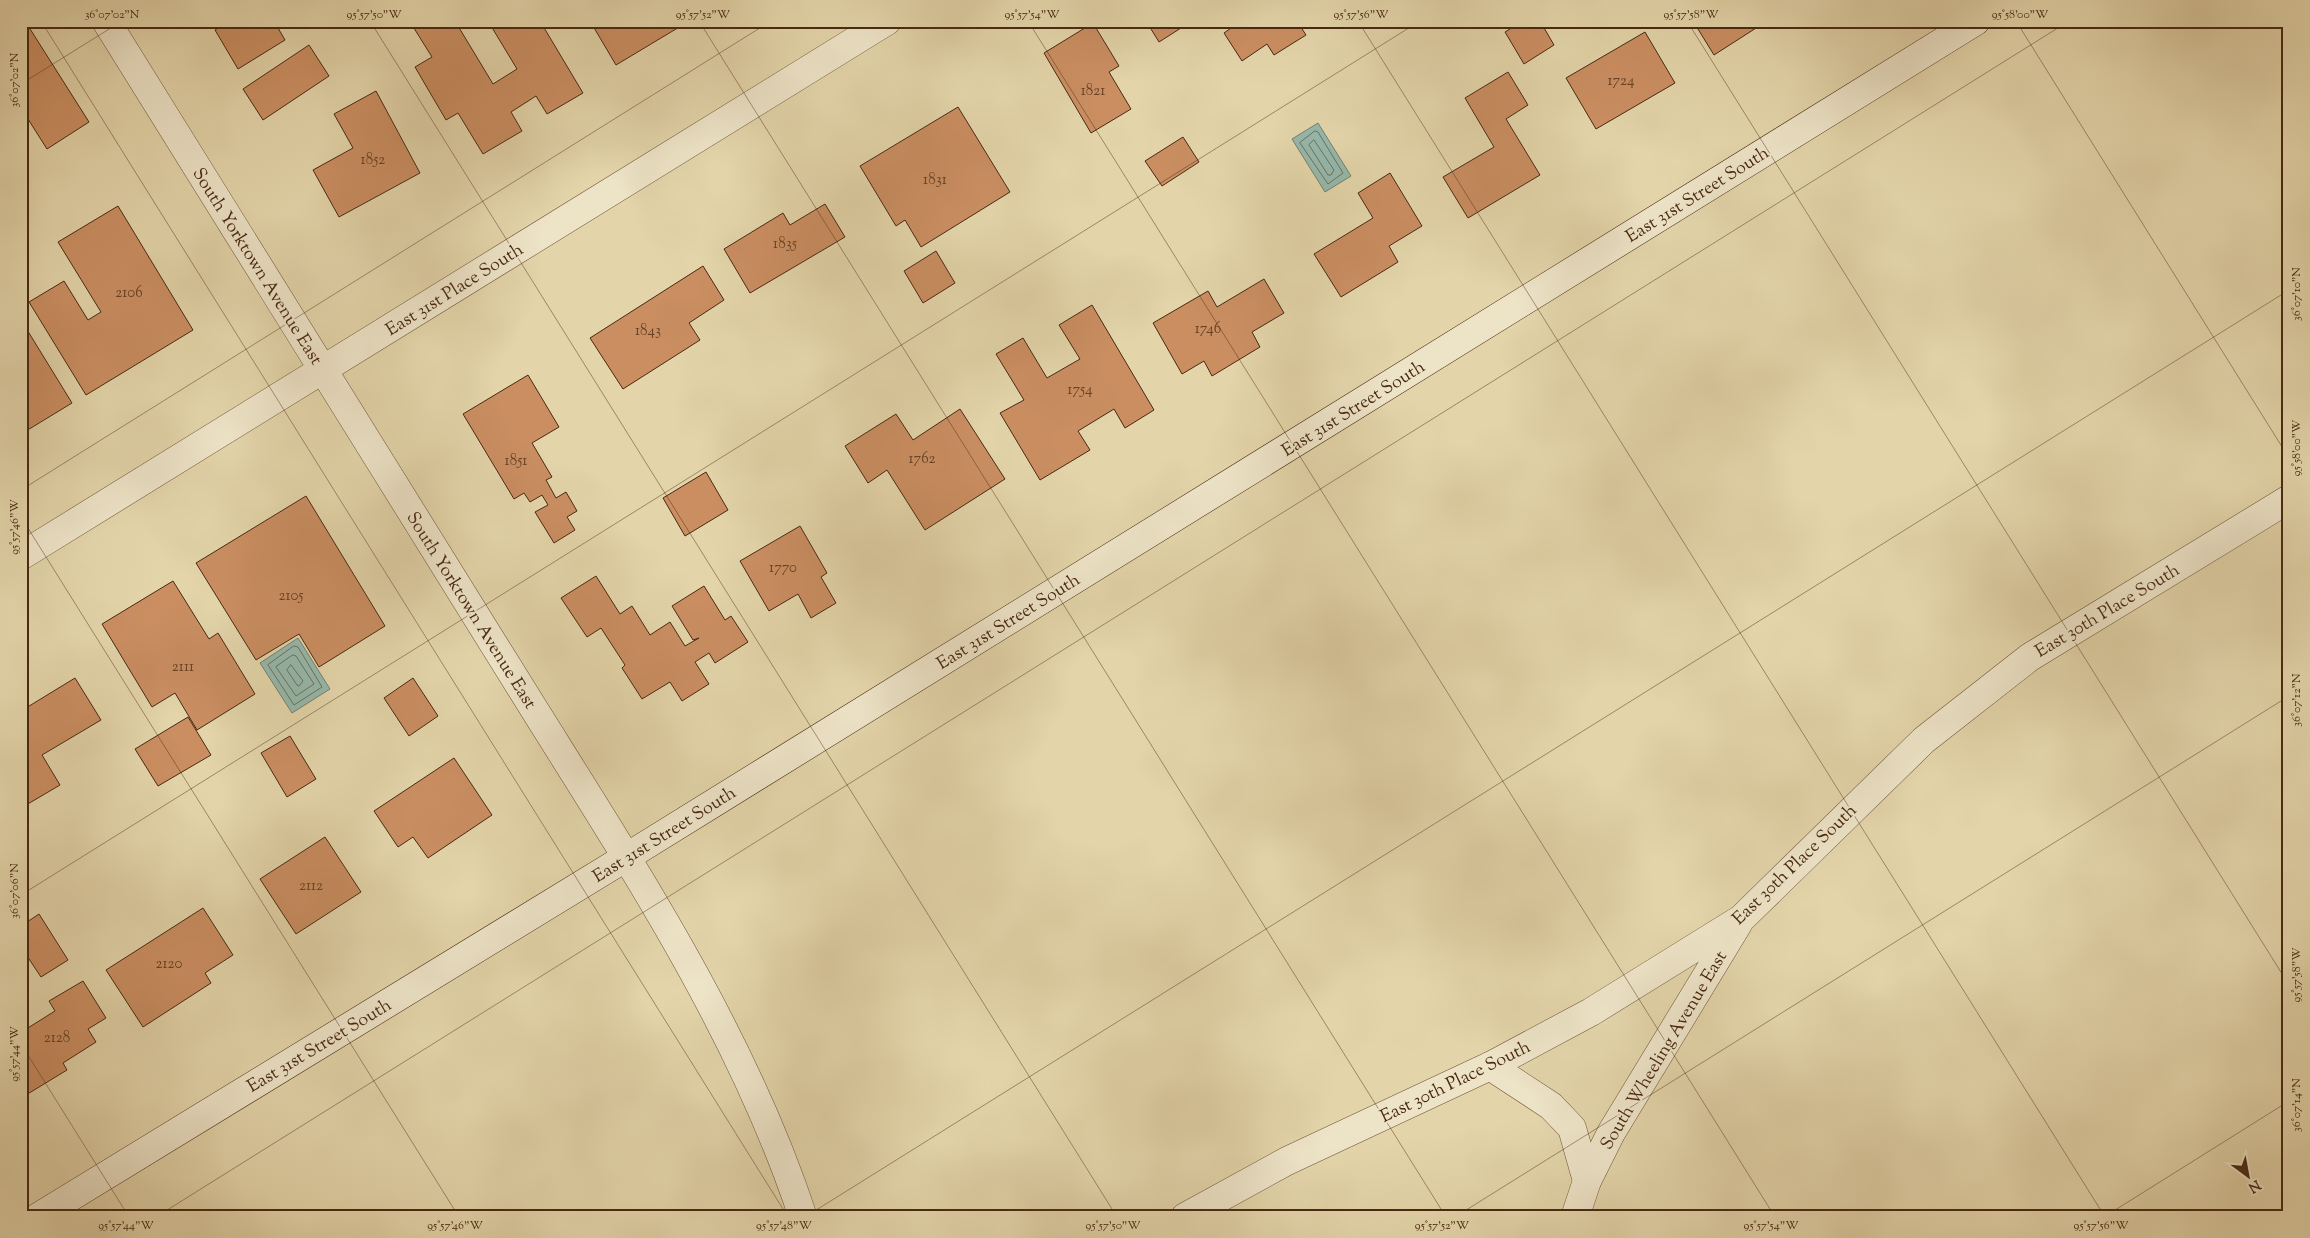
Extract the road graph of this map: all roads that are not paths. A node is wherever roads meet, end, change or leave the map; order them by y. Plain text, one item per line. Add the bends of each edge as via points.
1 (106, 21) edge
2 (887, 21) edge
3 (1976, 21) edge
4 (323, 370) junction
5 (2289, 499) edge
6 (21, 556) edge
7 (625, 858) junction
8 (1740, 919) junction
9 (1490, 1066) junction
10 (1587, 1181) junction
11 (38, 1217) edge
12 (803, 1217) edge
13 (1184, 1217) edge
14 (1575, 1217) edge

1 - 4 street, South Yorktown Avenue East
2 - 4 street, East 31st Place South
3 - 7 street, East 31st Street South
4 - 6 street, East 31st Place South
4 - 7 street, South Yorktown Avenue East
5 - 8 street, East 30th Place South via 2030,657 1924,740
7 - 11 street, East 31st Street South
7 - 12 street, South Yorktown Avenue East via 716,1010 755,1093
8 - 9 street, East 30th Place South via 1591,1012
8 - 10 street, South Wheeling Avenue East via 1612,1133
9 - 10 street, South Wheeling Avenue East via 1551,1106 1572,1128
9 - 13 street, East 30th Place South via 1288,1161
10 - 14 street, South Wheeling Avenue East

